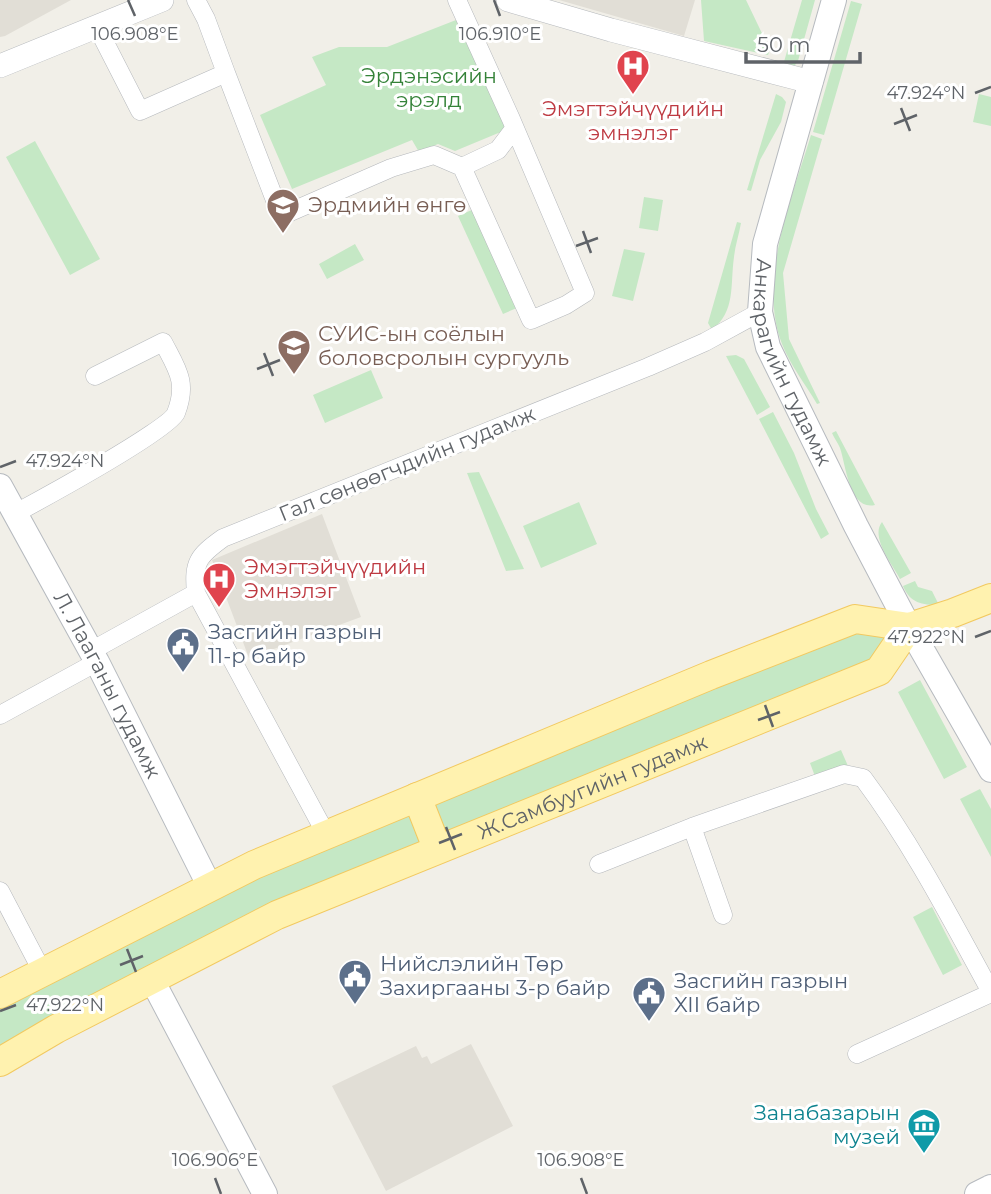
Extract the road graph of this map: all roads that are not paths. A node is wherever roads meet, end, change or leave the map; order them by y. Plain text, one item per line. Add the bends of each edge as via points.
1 (162, 0) edge
2 (196, 0) edge
3 (457, 0) edge
4 (508, 0) edge
5 (834, 0) edge
6 (97, 27) junction
7 (0, 66) edge
8 (226, 73) junction
9 (811, 82) junction
10 (514, 129) junction
11 (462, 167) junction
12 (760, 312) junction
13 (94, 376) dead end
14 (0, 486) edge
15 (16, 513) junction
16 (196, 593) junction
17 (991, 598) edge
18 (909, 627) junction
19 (94, 657) junction
20 (0, 715) edge
21 (988, 758) edge
22 (416, 797) junction
23 (692, 827) junction
24 (326, 834) junction
25 (438, 848) junction
26 (599, 864) dead end
27 (210, 887) junction
28 (0, 891) edge
29 (723, 915) dead end
30 (42, 971) junction
31 (152, 980) junction
32 (991, 992) edge
33 (0, 994) edge
34 (857, 1054) dead end
35 (0, 1062) edge
36 (991, 1187) edge
37 (265, 1194) edge
38 (977, 1194) edge

1 - 6 street
2 - 8 street
3 - 10 street
4 - 9 street
5 - 9 main road, Анкарагийн гудамж
6 - 7 street
6 - 8 street via 140,111
8 - 11 street via 278,208 288,214 434,155
9 - 12 main road, Анкарагийн гудамж via 765,244
10 - 11 street via 498,150
10 - 11 street via 585,293 531,320
12 - 16 street, Гал сөнөөгчдийн гудамж via 648,367 223,538 201,554 194,572
12 - 18 main road, Анкарагийн гудамж via 768,347
13 - 15 street via 163,342 182,382 175,416 154,433
14 - 15 main road, Л. Лааганы гудамж
15 - 19 main road, Л. Лааганы гудамж
16 - 19 street
16 - 24 street
17 - 18 main road
18 - 21 main road, Анкарагийн гудамж
18 - 22 main road via 855,619
18 - 25 main road, Ж.Самбуугийн гудамж via 879,671
19 - 20 street
19 - 27 main road, Л. Лааганы гудамж
22 - 24 main road
22 - 25 main road
23 - 26 street
23 - 29 street
23 - 32 street via 844,774 863,778 903,836
24 - 27 main road
25 - 31 main road, Ж.Самбуугийн гудамж via 277,915
27 - 30 main road
28 - 30 street
30 - 33 main road
31 - 35 main road, Ж.Самбуугийн гудамж
31 - 37 main road
32 - 34 street
36 - 38 main road

